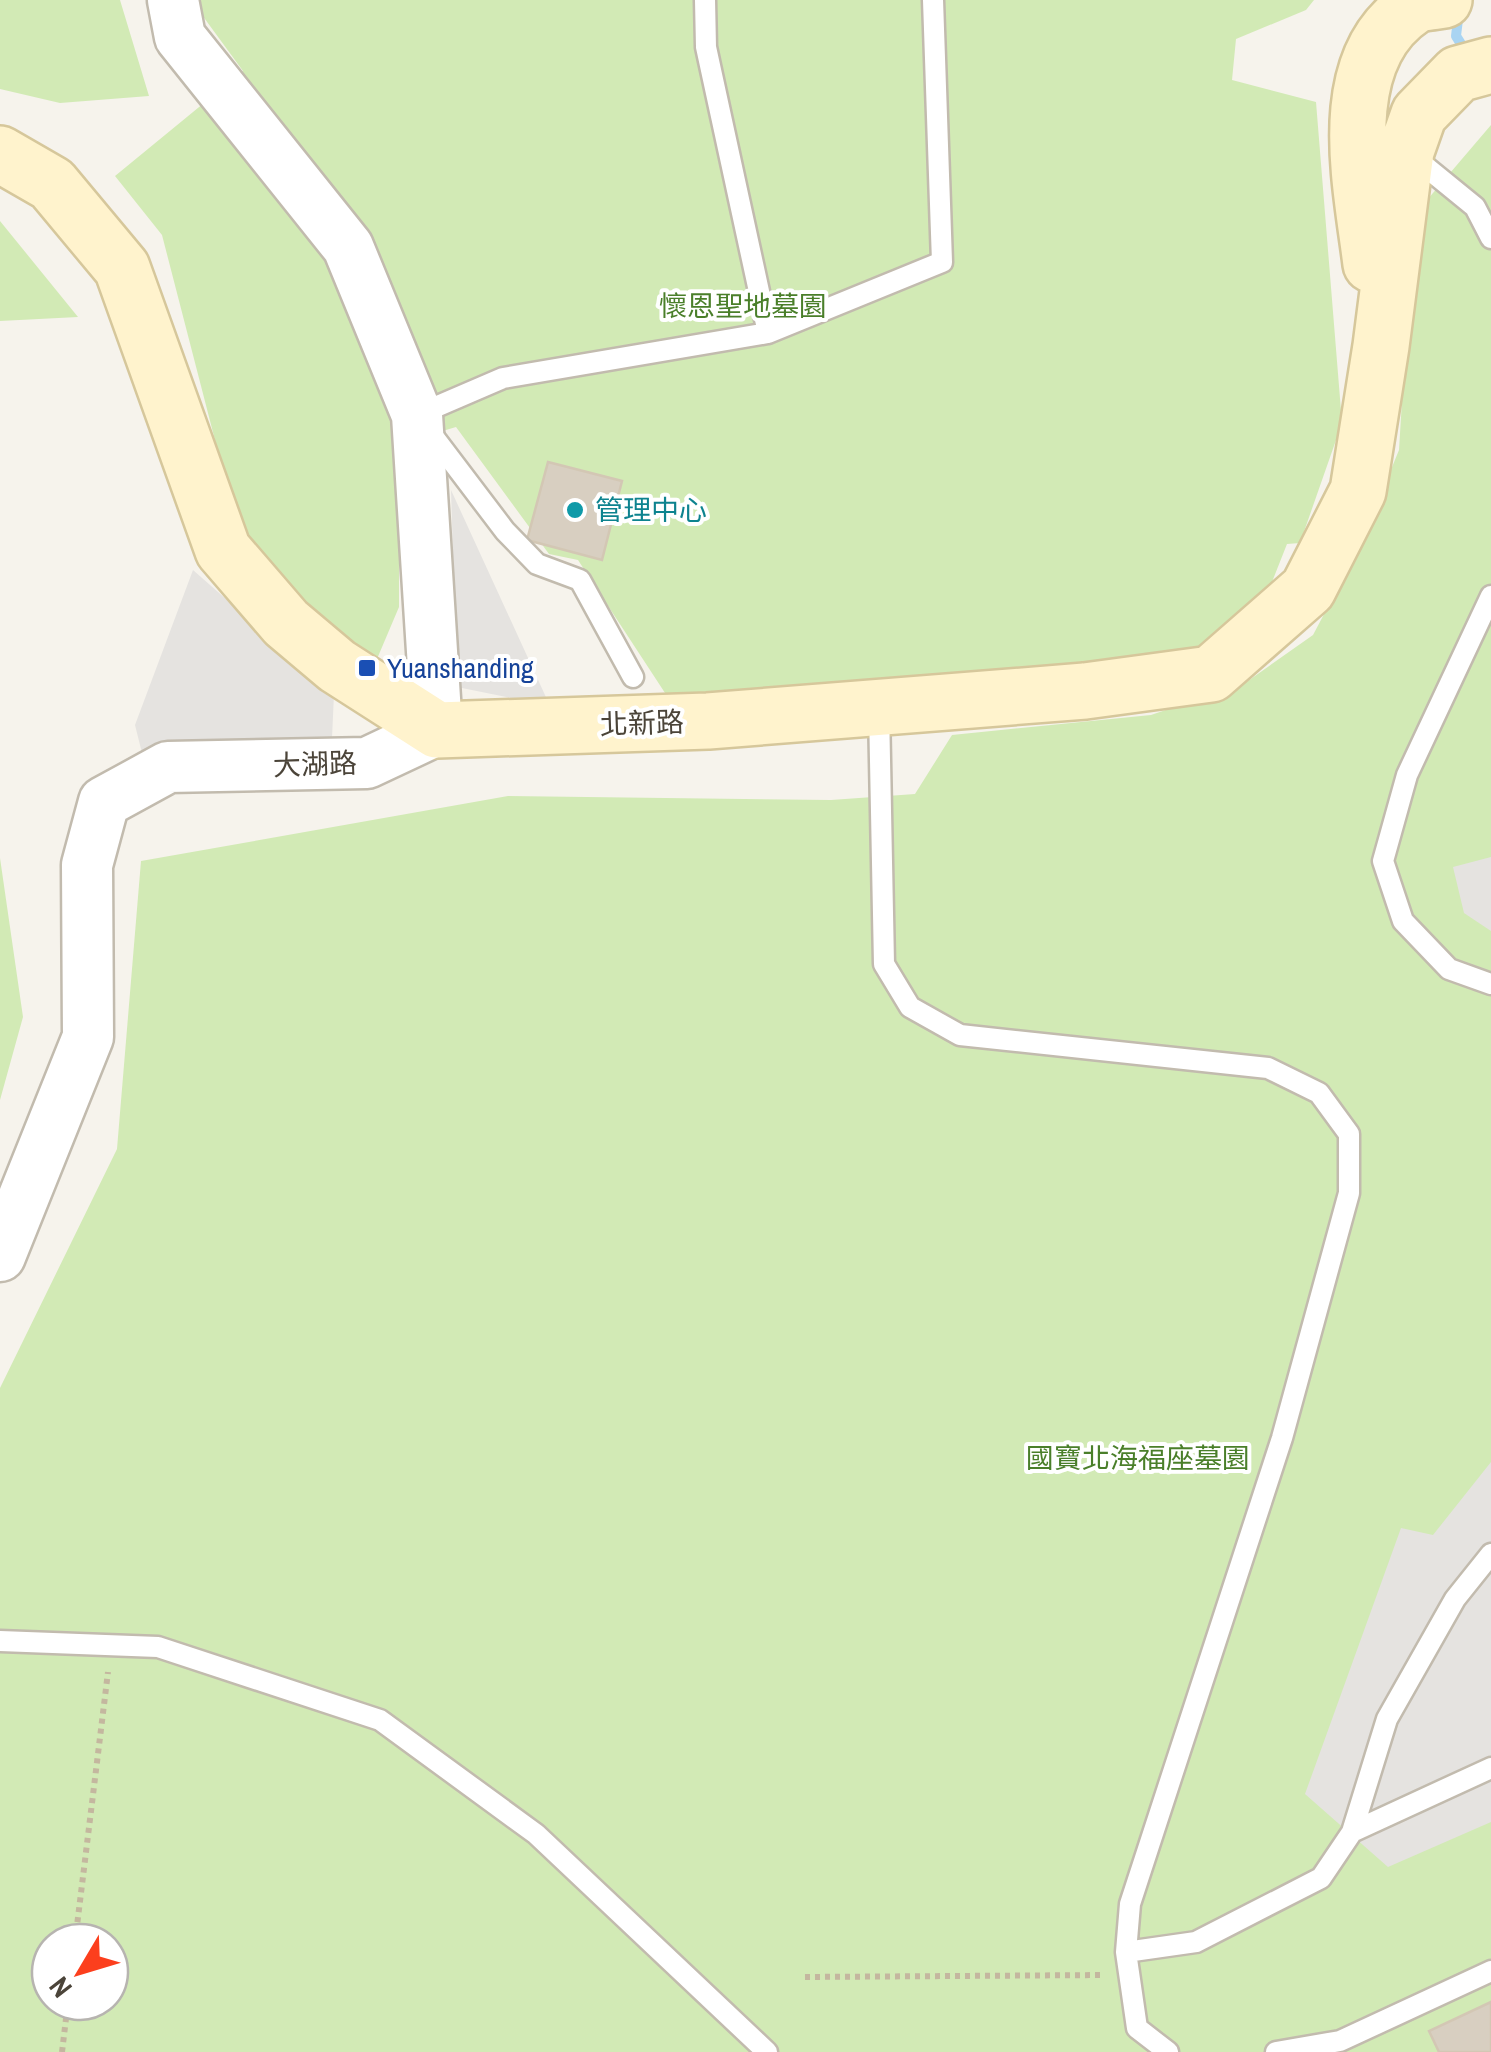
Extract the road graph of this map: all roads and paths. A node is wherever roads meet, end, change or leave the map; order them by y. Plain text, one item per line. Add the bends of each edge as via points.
1 (173, 0) edge
2 (705, 0) edge
3 (933, 0) edge
4 (1444, 0) edge
5 (1491, 65) edge
6 (1406, 151) junction
7 (0, 154) edge
8 (1491, 238) edge
9 (768, 333) junction
10 (1381, 346) junction
11 (417, 416) junction
12 (1491, 596) edge
13 (633, 676) dead end
14 (879, 709) junction
15 (437, 730) junction
16 (1491, 984) edge
17 (0, 1256) edge
18 (1491, 1554) edge
19 (0, 1641) edge
20 (111, 1646) junction
21 (1491, 1768) edge
22 (1352, 1832) junction
23 (78, 1922) edge
24 (1126, 1952) junction
25 (1491, 1971) edge
26 (1130, 1975) junction
27 (805, 1977) dead end
28 (66, 2022) edge
29 (62, 2052) edge
30 (767, 2052) edge
31 (1168, 2052) edge
32 (1276, 2052) edge

1 - 11 street via 180,36 348,246
2 - 9 lane via 706,47
3 - 9 lane via 942,262
4 - 10 main road via 1415,5 1376,44 1360,98 1360,176
5 - 6 main road via 1458,74 1419,114
6 - 8 lane via 1475,206
6 - 10 main road
7 - 15 main road via 52,184 122,268 223,550 286,622 337,666
9 - 11 lane via 503,378
10 - 14 main road, 北新路 via 1358,491 1308,589 1211,674
11 - 13 lane via 505,532 537,564 580,580
11 - 15 street
12 - 16 lane via 1407,775 1383,861 1403,921 1449,969
14 - 15 main road, 北新路
14 - 24 lane via 884,964 910,1007 960,1035 1268,1068 1319,1093 1350,1134 1344,1212 1282,1438 1130,1904
15 - 17 street, 大湖路 via 367,763 168,768 104,802 87,865 88,1037
18 - 22 lane via 1455,1599 1387,1719
19 - 20 lane
20 - 23 path
20 - 30 lane via 158,1647 380,1720 536,1834
21 - 22 lane
22 - 24 lane via 1321,1878 1196,1942
24 - 26 lane
25 - 32 lane via 1340,2040
26 - 27 path
26 - 31 lane via 1137,2028
28 - 29 path

